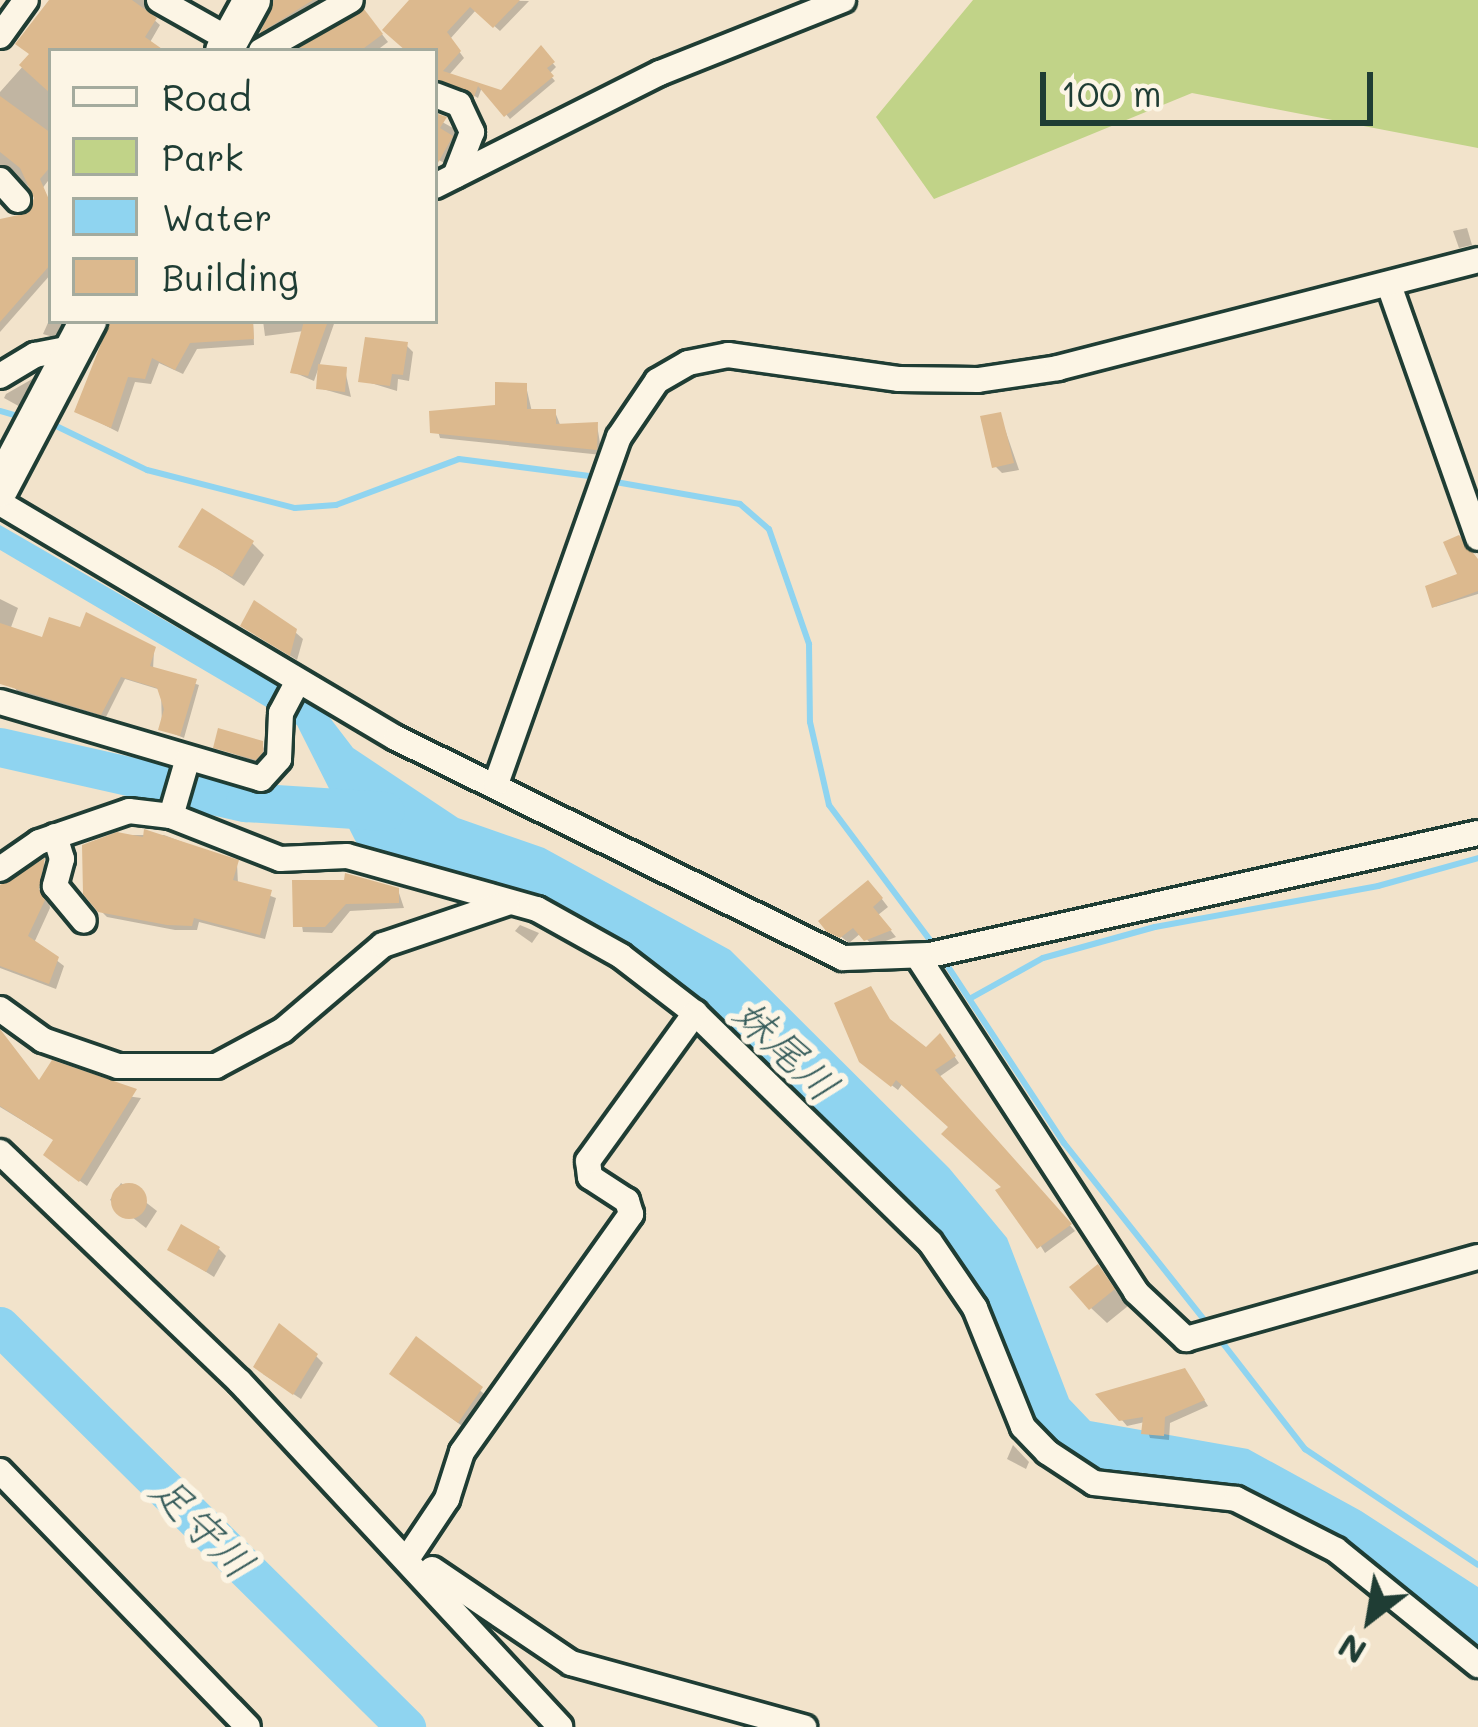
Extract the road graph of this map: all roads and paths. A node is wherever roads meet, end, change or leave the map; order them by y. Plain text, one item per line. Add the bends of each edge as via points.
1 (26, 0) edge
2 (159, 0) edge
3 (251, 0) edge
4 (351, 0) edge
5 (843, 0) edge
6 (0, 36) edge
7 (256, 47) edge
8 (438, 96) edge
9 (0, 180) edge
10 (445, 181) edge
11 (18, 200) dead end
12 (1478, 260) edge
13 (1389, 285) junction
14 (82, 334) edge
15 (0, 376) edge
16 (0, 488) edge
17 (0, 503) edge
18 (1478, 538) edge
19 (289, 697) junction
20 (0, 702) edge
21 (186, 763) junction
22 (496, 784) junction
23 (172, 812) junction
24 (1478, 833) edge
25 (55, 836) junction
26 (0, 869) edge
27 (516, 903) junction
28 (84, 921) dead end
29 (932, 954) junction
30 (0, 1009) edge
31 (695, 1013) junction
32 (0, 1152) edge
33 (1478, 1257) edge
34 (0, 1471) edge
35 (410, 1556) junction
36 (1478, 1665) edge
37 (248, 1727) edge
38 (560, 1727) edge
39 (804, 1727) edge

1 - 6 street
2 - 7 street
3 - 7 main road
4 - 7 street
5 - 10 street via 659,73
8 - 10 street via 459,104 472,131
9 - 11 street
12 - 13 street
13 - 18 street
13 - 22 street via 1058,368 978,380 899,379 728,355 688,363 657,381 605,478
14 - 15 street
14 - 16 main road
17 - 19 street
19 - 21 street via 280,759 269,777
19 - 22 street
20 - 21 street
21 - 23 street
22 - 29 street via 806,945 844,958
23 - 25 street via 129,812
23 - 27 street via 258,854 347,856
24 - 29 street
25 - 26 street
25 - 28 street via 62,859 55,886
27 - 30 street via 484,904 383,945 283,1030 216,1066 160,1070 81,1056
27 - 31 street via 622,956
29 - 33 street via 1136,1292 1186,1340
31 - 35 street via 588,1161 590,1177 627,1201 631,1214 462,1452 439,1514
31 - 36 street via 930,1242 975,1308 1023,1427 1047,1452 1094,1483 1235,1499 1336,1550
32 - 35 street
34 - 37 street
35 - 38 street
35 - 39 street via 571,1663

